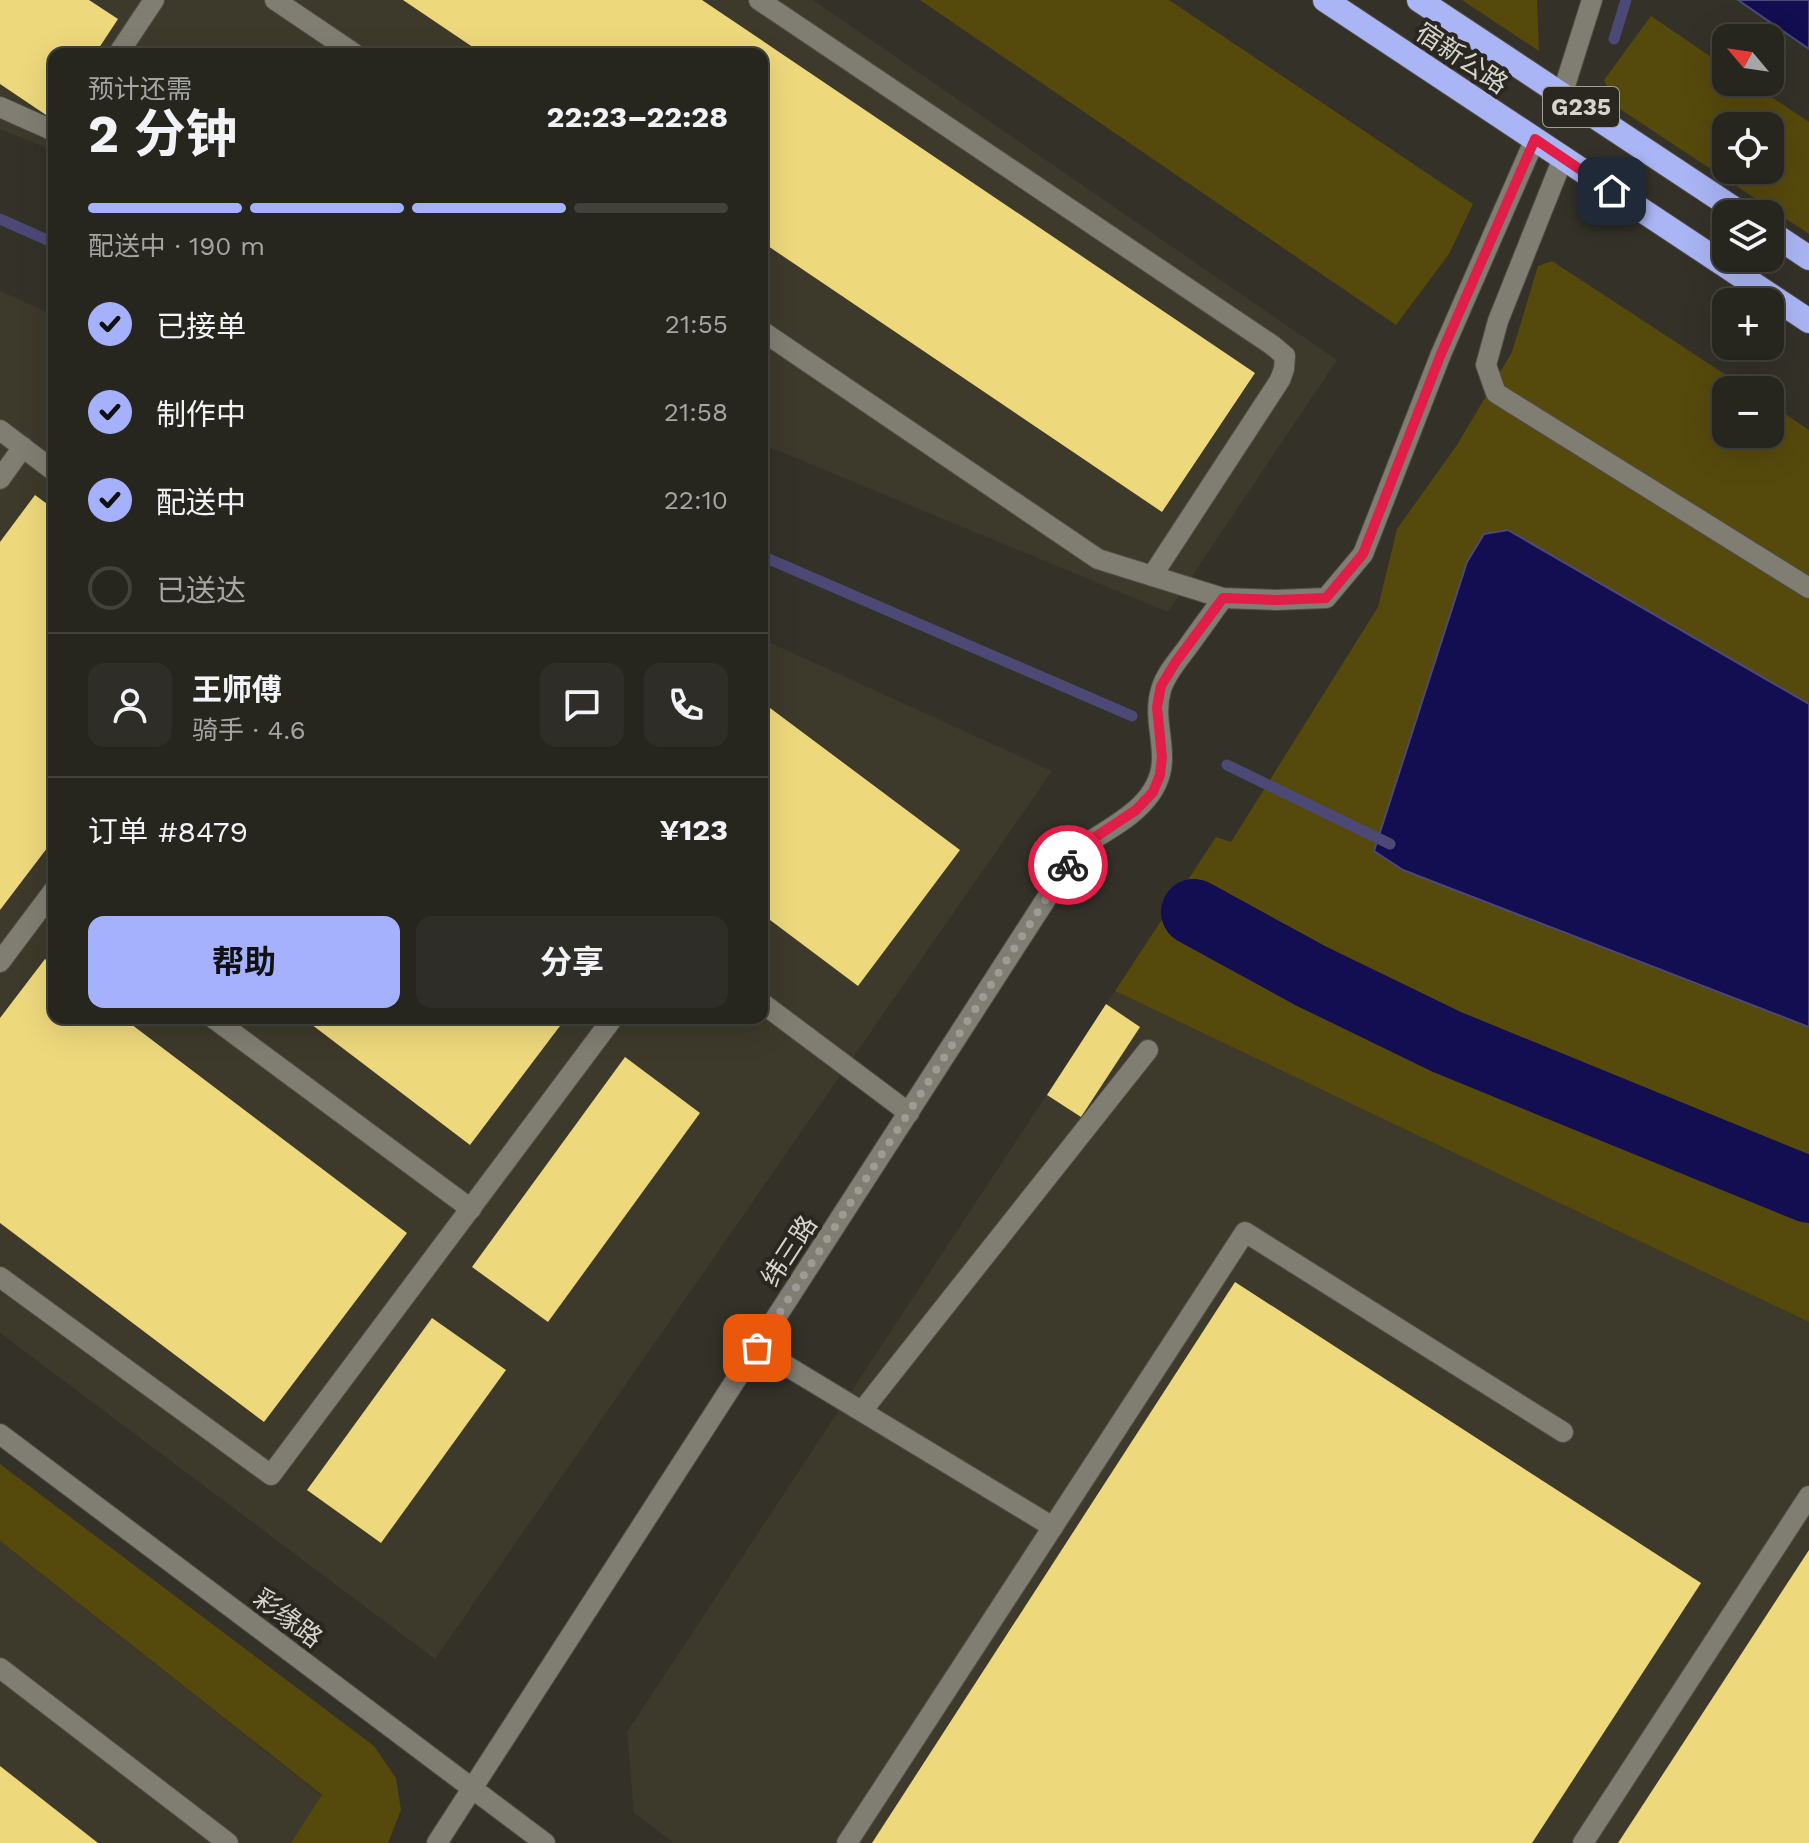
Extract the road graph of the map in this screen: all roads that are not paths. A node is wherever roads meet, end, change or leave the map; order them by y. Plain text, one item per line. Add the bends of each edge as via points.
1 (154, 0) edge
2 (275, 0) edge
3 (759, 0) edge
4 (1325, 0) edge
5 (1419, 0) edge
6 (1592, 0) edge
7 (122, 48) edge
8 (346, 48) edge
9 (1562, 95) junction
10 (0, 107) edge
11 (48, 128) edge
12 (1535, 139) junction
13 (1563, 158) junction
14 (1721, 200) edge
15 (1784, 241) edge
16 (1809, 258) edge
17 (1809, 321) edge
18 (768, 335) edge
19 (0, 430) edge
20 (23, 447) junction
21 (48, 466) edge
22 (0, 479) edge
23 (1152, 576) junction
24 (1809, 588) edge
25 (1223, 598) junction
26 (48, 900) edge
27 (0, 962) edge
28 (768, 1007) edge
29 (221, 1024) edge
30 (609, 1024) edge
31 (1148, 1050) dead end
32 (909, 1113) junction
33 (471, 1209) junction
34 (0, 1277) edge
35 (757, 1348) junction
36 (862, 1411) junction
37 (1563, 1432) dead end
38 (0, 1434) edge
39 (1809, 1496) edge
40 (1053, 1527) junction
41 (0, 1668) edge
42 (473, 1789) junction
43 (228, 1843) edge
44 (437, 1843) edge
45 (545, 1843) edge
46 (847, 1843) edge
47 (1583, 1843) edge

1 - 7 street
2 - 8 street
3 - 23 street via 1285,356 1280,380
4 - 12 highway, 宿新公路 / G235
5 - 9 highway, 宿新公路 / G235
6 - 9 street
9 - 14 highway, 宿新公路 / G235
10 - 11 street
12 - 13 highway, 宿新公路 / G235
12 - 25 street via 1441,354 1363,554 1326,598
13 - 17 highway, 宿新公路 / G235
13 - 24 street via 1498,321 1486,365 1496,393
15 - 16 highway
18 - 23 street via 1098,559
19 - 20 street
20 - 21 street
20 - 22 street
23 - 25 street
25 - 32 street, 纬三路 via 1161,686 1157,707 1162,757 1153,792 1136,810 1079,848
26 - 27 street
28 - 32 street
29 - 33 street
30 - 33 street
31 - 36 street
32 - 35 street, 纬三路
33 - 34 street via 271,1475
35 - 36 street
35 - 42 street, 纬三路
36 - 40 street
37 - 40 street via 1245,1232
38 - 42 street, 彩缘路
39 - 47 street
40 - 46 street
41 - 43 street
42 - 44 street, 纬三路
42 - 45 street, 彩缘路

